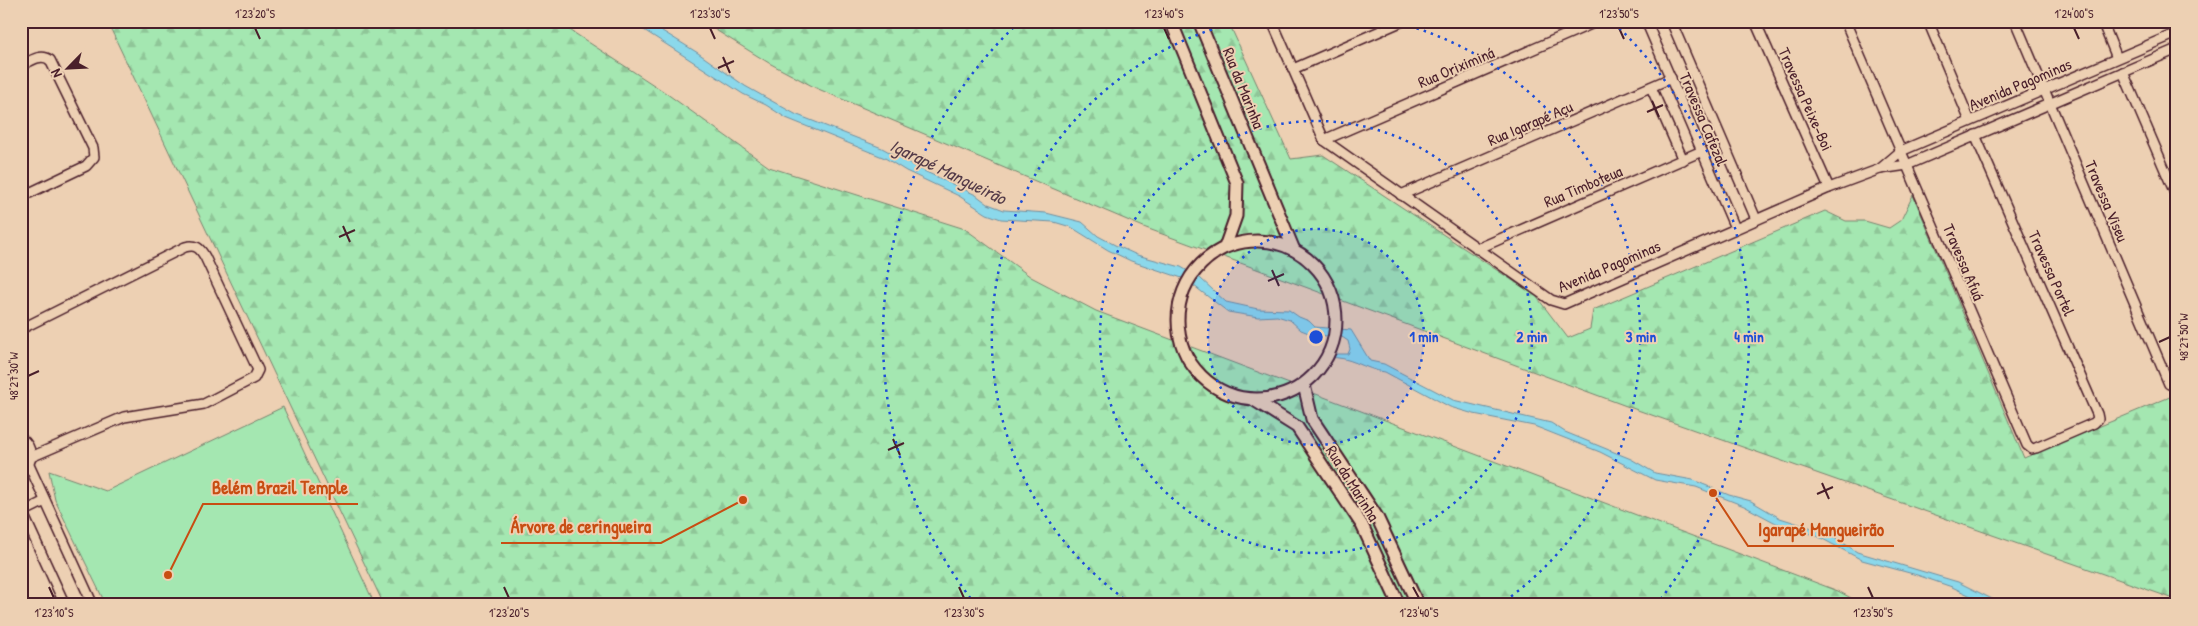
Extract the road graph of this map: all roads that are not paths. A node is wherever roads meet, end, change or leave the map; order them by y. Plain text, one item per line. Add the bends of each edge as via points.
1 (1171, 21) edge
2 (1199, 21) edge
3 (1272, 21) edge
4 (1403, 21) edge
5 (1598, 21) edge
6 (1646, 21) edge
7 (1671, 21) edge
8 (1755, 21) edge
9 (1845, 21) edge
10 (1928, 21) edge
11 (2015, 21) edge
12 (2102, 21) edge
13 (2177, 33) edge
14 (2177, 49) edge
15 (2117, 58) junction
16 (21, 66) edge
17 (1293, 69) junction
18 (2123, 72) junction
19 (1671, 78) junction
20 (1651, 87) junction
21 (2043, 90) junction
22 (2049, 104) junction
23 (1970, 122) junction
24 (1976, 135) junction
25 (1324, 140) junction
26 (1901, 151) junction
27 (1702, 152) junction
28 (1683, 160) junction
29 (1907, 165) junction
30 (1880, 169) junction
31 (1829, 188) junction
32 (1401, 195) junction
33 (21, 197) edge
34 (2177, 198) edge
35 (1756, 219) junction
36 (1735, 228) junction
37 (1225, 247) junction
38 (1477, 249) junction
39 (1294, 250) junction
40 (21, 329) edge
41 (1304, 385) junction
42 (2177, 386) edge
43 (1254, 400) junction
44 (2094, 423) joint
45 (21, 438) edge
46 (30, 461) junction
47 (21, 473) edge
48 (46, 501) junction
49 (22, 511) edge
50 (65, 605) edge
51 (93, 605) edge
52 (1399, 605) edge
53 (1418, 605) edge

1 - 37 main road via 1237,182 1236,216
2 - 39 main road, Rua da Marinha
3 - 17 street
4 - 17 street
5 - 25 street, Rua Oriximiná
6 - 19 street, Travessa Cafezal
7 - 35 street, Travessa Cafezal
8 - 31 street, Travessa Peixe-Boi
9 - 26 street, Travessa Afuá
10 - 23 street
11 - 21 street, Travessa Viseu
12 - 15 street
13 - 15 street, Avenida Pagominas
14 - 18 street, Avenida Pagominas
15 - 21 street, Avenida Pagominas
16 - 33 street via 40,57 50,60 93,148 94,157 86,166
17 - 25 street
18 - 22 street, Avenida Pagominas
18 - 34 street
19 - 20 street, Rua Igarapé Açu
19 - 27 street, Travessa Cafezal
20 - 28 street
20 - 32 street, Rua Igarapé Açu
21 - 22 street, Travessa Viseu
21 - 23 street, Avenida Pagominas
22 - 24 street, Avenida Pagominas
22 - 42 street, Travessa Viseu via 2169,384
23 - 26 street, Avenida Pagominas
24 - 29 street, Avenida Pagominas
24 - 44 street, Travessa Portel via 2097,414 2098,419
25 - 32 street, Avenida Pagominas
26 - 29 street, Travessa Afuá
26 - 30 street, Avenida Pagominas
27 - 28 street, Rua Timboteua
27 - 36 street, Travessa Cafezal
28 - 38 street, Rua Timboteua
29 - 30 street, Avenida Pagominas
29 - 44 street, Travessa Afuá via 2027,446 2036,448
30 - 31 street, Avenida Pagominas
31 - 35 street, Avenida Pagominas
32 - 38 street, Avenida Pagominas
35 - 36 street, Avenida Pagominas
36 - 38 street, Avenida Pagominas via 1564,304 1551,300
37 - 39 main road via 1260,240
37 - 43 main road via 1196,268 1180,299 1177,319 1183,350 1193,368 1212,386 1236,398
39 - 41 main road via 1321,273 1335,306 1334,342 1317,373
40 - 46 street via 185,247 194,246 206,257 258,370 254,378 204,404 124,417
41 - 43 main road via 1289,394
41 - 53 main road, Rua da Marinha via 1312,419 1377,516
43 - 52 main road, Rua da Marinha via 1297,427 1362,525
45 - 46 street via 29,446
46 - 47 street
46 - 48 street
48 - 49 street
48 - 51 street
49 - 50 street

